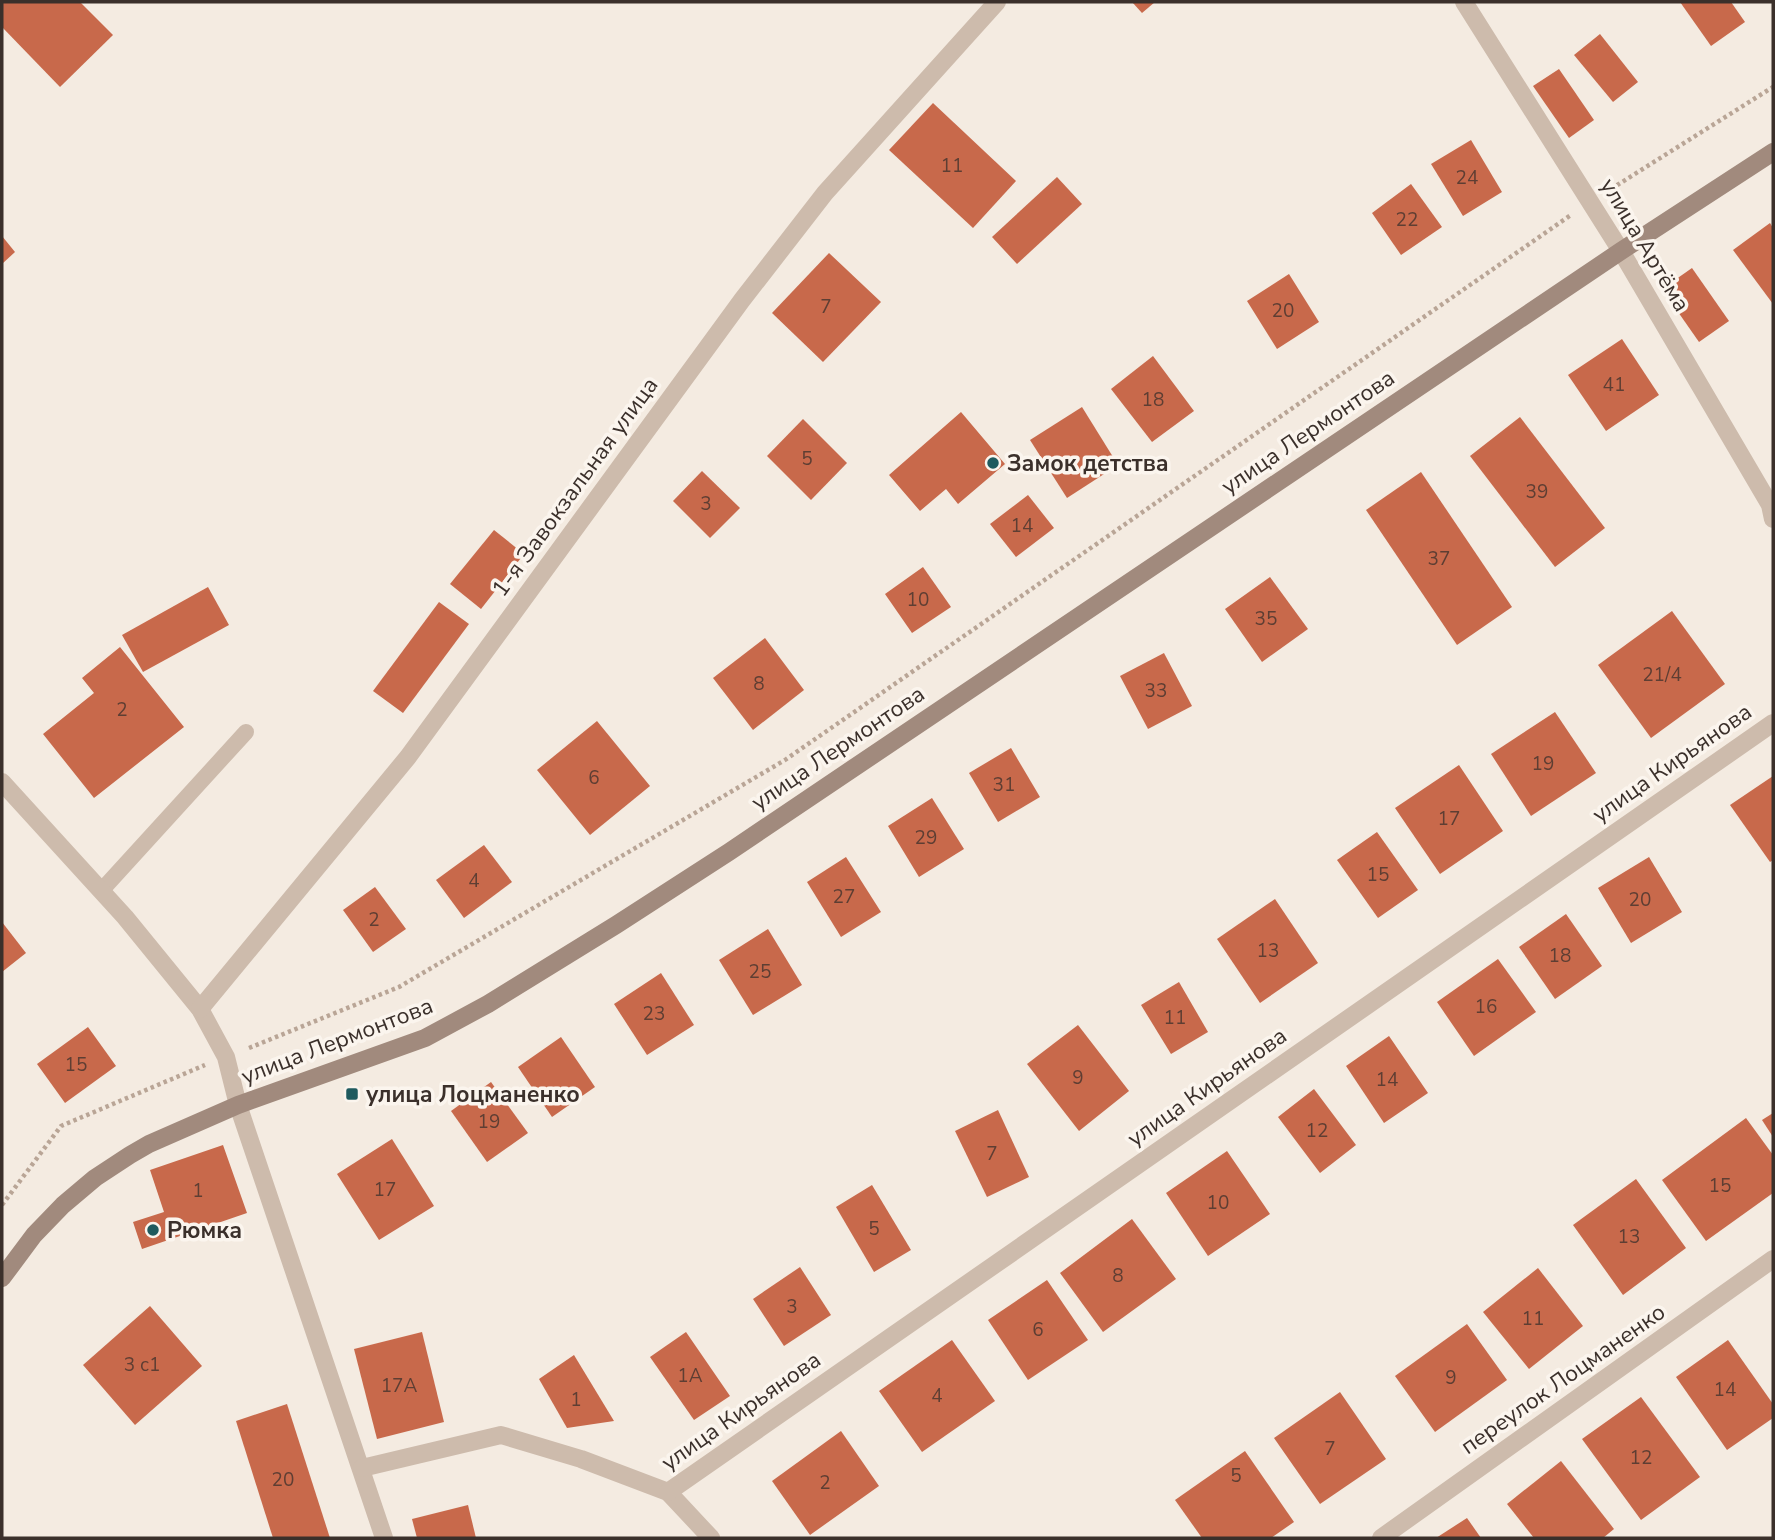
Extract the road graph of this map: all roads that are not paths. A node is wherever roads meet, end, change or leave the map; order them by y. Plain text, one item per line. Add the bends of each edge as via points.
1 (997, 2) edge
2 (1464, 2) edge
3 (1773, 152) edge
4 (1621, 251) junction
5 (1773, 519) edge
6 (1773, 723) edge
7 (246, 732) dead end
8 (2, 782) edge
9 (101, 891) junction
10 (200, 1009) junction
11 (238, 1105) junction
12 (1773, 1259) edge
13 (2, 1278) edge
14 (362, 1468) junction
15 (668, 1492) junction
16 (384, 1538) edge
17 (711, 1538) edge
18 (1381, 1538) edge

1 - 10 street, 1-я Завокзальная улица via 825,193 408,757
2 - 4 street, улица Артёма
3 - 4 main road, улица Лермонтова
4 - 5 street, улица Артёма via 1770,505
4 - 11 main road, улица Лермонтова via 581,947 425,1038
6 - 15 street, улица Кирьянова
7 - 9 lane
8 - 9 street, улица Лермонтова
9 - 10 street, улица Лермонтова
10 - 11 street, улица Лермонтова via 226,1057
11 - 13 main road via 149,1144 95,1178 48,1220
11 - 14 street
12 - 18 street, переулок Лоцманенко
14 - 15 street via 501,1435
14 - 16 street
15 - 17 street

